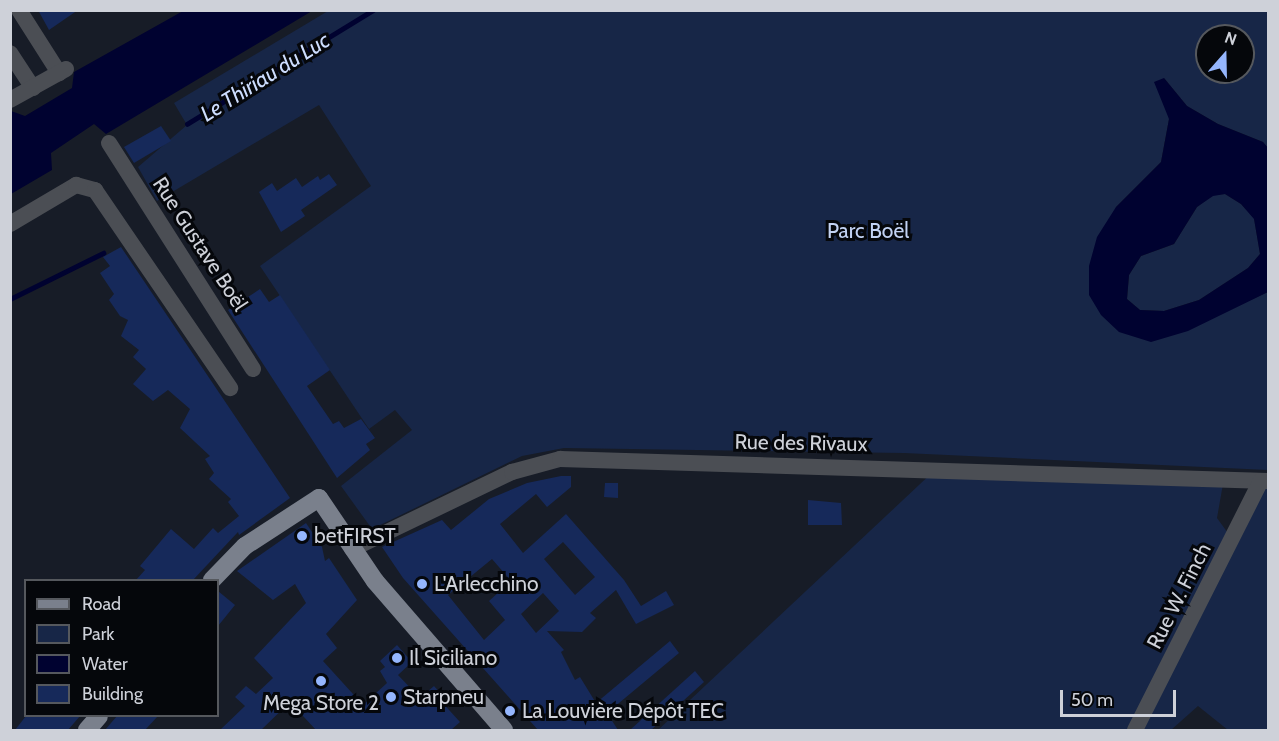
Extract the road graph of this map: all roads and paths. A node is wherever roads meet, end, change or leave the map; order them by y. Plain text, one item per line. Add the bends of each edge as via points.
1 (19, 10) edge
2 (10, 54) edge
3 (33, 88) junction
4 (10, 100) edge
5 (109, 142) dead end
6 (10, 224) edge
7 (253, 369) dead end
8 (230, 388) dead end
9 (1265, 481) edge
10 (352, 549) junction
11 (213, 579) edge
12 (98, 717) edge
13 (87, 730) edge
14 (504, 730) edge
15 (1135, 730) edge

1 - 3 street via 63,71
2 - 3 street
3 - 4 street
5 - 7 street, Rue Gustave Boël
6 - 8 street via 76,185 95,190
9 - 10 street, Rue des Rivaux via 560,459 512,472
9 - 15 street, Rue W. Finch
10 - 11 main road via 319,498 245,546
10 - 14 main road via 429,647
12 - 13 main road

